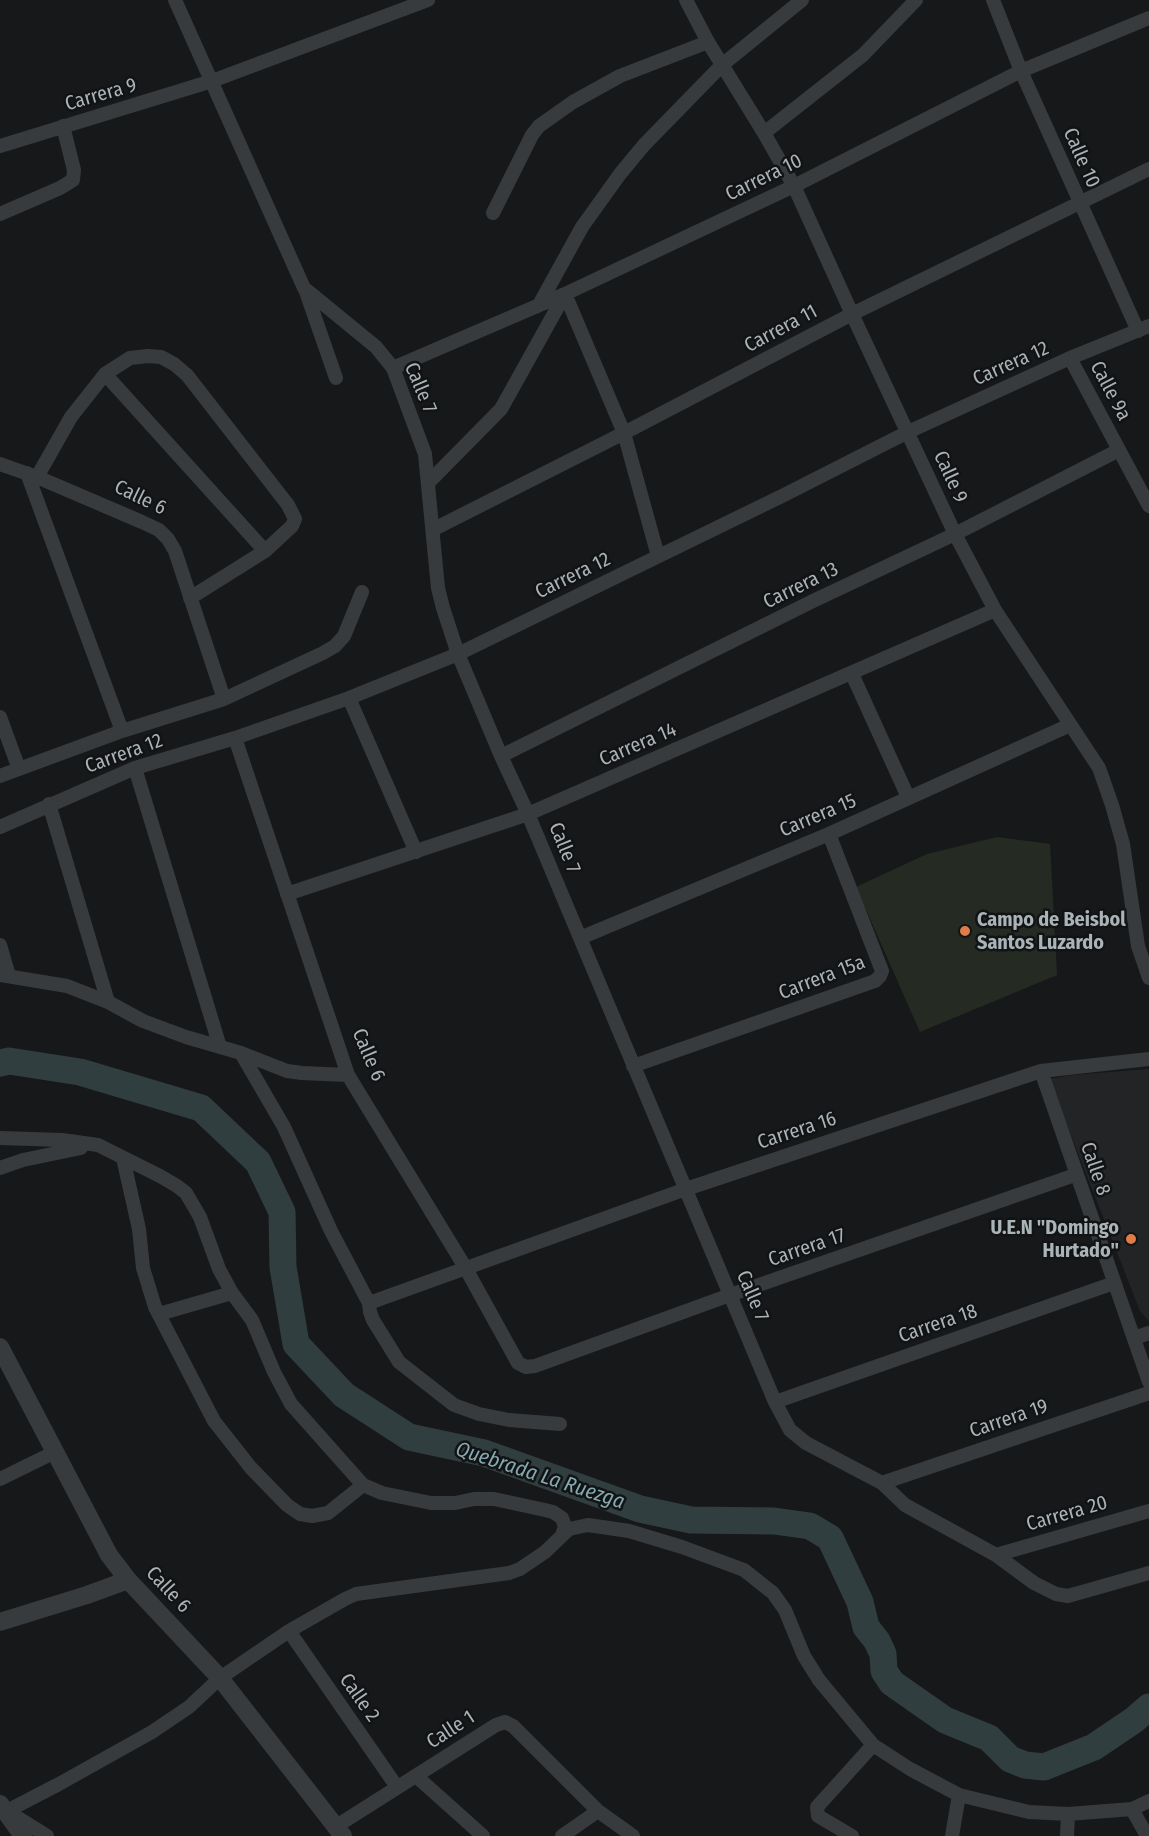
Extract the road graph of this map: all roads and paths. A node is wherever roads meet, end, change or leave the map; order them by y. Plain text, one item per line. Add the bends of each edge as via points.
1 (175, 0) edge
2 (428, 0) edge
3 (686, 0) edge
4 (802, 0) edge
5 (915, 0) edge
6 (993, 0) edge
7 (1149, 18) edge
8 (708, 42) junction
9 (722, 65) junction
10 (1021, 71) junction
11 (212, 81) junction
12 (63, 126) junction
13 (764, 133) junction
14 (0, 146) edge
15 (1149, 169) edge
16 (794, 186) junction
17 (1079, 201) junction
18 (493, 213) dead end
19 (0, 214) edge
20 (304, 288) junction
21 (565, 294) junction
22 (539, 305) junction
23 (852, 314) junction
24 (1144, 328) edge
25 (1071, 358) junction
26 (393, 368) junction
27 (105, 374) junction
28 (336, 378) dead end
29 (908, 432) junction
30 (624, 433) junction
31 (1119, 450) junction
32 (0, 464) edge
33 (32, 475) junction
34 (429, 482) junction
35 (1149, 506) edge
36 (434, 529) junction
37 (955, 534) junction
38 (265, 551) junction
39 (658, 556) junction
40 (362, 592) dead end
41 (190, 598) junction
42 (995, 610) junction
43 (458, 654) junction
44 (852, 674) junction
45 (350, 698) junction
46 (224, 699) junction
47 (0, 717) edge
48 (1070, 725) junction
49 (122, 731) junction
50 (235, 738) junction
51 (501, 756) junction
52 (135, 768) junction
53 (20, 769) junction
54 (0, 776) edge
55 (908, 797) junction
56 (49, 804) junction
57 (528, 813) junction
58 (0, 827) edge
59 (828, 834) junction
60 (416, 852) junction
61 (287, 894) junction
62 (580, 939) junction
63 (0, 945) edge
64 (5, 976) edge
65 (1149, 978) edge
66 (108, 1002) junction
67 (220, 1047) junction
68 (241, 1053) junction
69 (1149, 1059) edge
70 (633, 1066) junction
71 (1041, 1071) junction
72 (348, 1075) junction
73 (0, 1138) edge
74 (98, 1145) junction
75 (123, 1158) junction
76 (0, 1168) edge
77 (1075, 1175) junction
78 (686, 1188) junction
79 (465, 1267) junction
80 (1114, 1283) junction
81 (232, 1293) junction
82 (730, 1295) junction
83 (369, 1303) junction
84 (159, 1314) junction
85 (1149, 1333) edge
86 (1134, 1338) junction
87 (0, 1347) edge
88 (518, 1363) joint
89 (1149, 1382) edge
90 (1149, 1393) edge
91 (775, 1402) junction
92 (560, 1424) dead end
93 (55, 1452) junction
94 (0, 1479) edge
95 (882, 1483) junction
96 (363, 1485) junction
97 (1149, 1511) edge
98 (562, 1535) junction
99 (996, 1555) junction
100 (1149, 1573) edge
101 (128, 1580) junction
102 (0, 1622) edge
103 (289, 1631) junction
104 (220, 1678) junction
105 (873, 1745) junction
106 (416, 1776) junction
107 (397, 1787) junction
108 (959, 1795) junction
109 (1149, 1801) edge
110 (3, 1807) edge
111 (1132, 1809) junction
112 (598, 1810) junction
113 (1068, 1814) junction
114 (339, 1831) edge
115 (23, 1836) edge
116 (46, 1836) edge
117 (483, 1836) edge
118 (562, 1836) edge
119 (633, 1836) edge
120 (852, 1836) edge
121 (952, 1836) edge
122 (1067, 1836) edge
123 (1146, 1836) edge

1 - 11 street, Calle 7
2 - 11 street, Carrera 9
3 - 8 street, Calle 9
4 - 9 street
5 - 13 street via 863,55
6 - 10 street, Calle 10
7 - 10 street, Carrera 10
8 - 9 street, Calle 9
8 - 18 street via 620,76 539,126
9 - 13 street, Calle 9
9 - 22 street via 620,174 582,227
10 - 16 street, Carrera 10
10 - 17 street, Calle 10
11 - 12 street, Carrera 9
11 - 20 street, Calle 7
12 - 14 street, Carrera 9
12 - 19 street via 73,180
13 - 16 street, Calle 9
15 - 17 street, Carrera 11
16 - 21 street, Carrera 10
16 - 23 street, Calle 9
17 - 23 street, Carrera 11
17 - 24 street, Calle 10
20 - 26 street, Calle 7 via 376,347
20 - 28 street
21 - 22 street, Carrera 10
21 - 30 street
21 - 34 street via 501,409
22 - 26 street, Carrera 10
23 - 29 street, Calle 9
23 - 30 street, Carrera 11
24 - 25 street, Carrera 12
25 - 29 street, Carrera 12
25 - 31 street, Calle 9a
26 - 34 street, Calle 7 via 425,454
27 - 33 street via 70,417
27 - 38 street
27 - 38 street via 130,358 148,356 161,357 187,375 293,512 292,526
29 - 37 street, Calle 9
29 - 39 street, Carrera 12
30 - 36 street, Carrera 11
30 - 39 street
31 - 35 street, Calle 9a
31 - 37 street, Carrera 13
32 - 33 street, Calle 6
33 - 41 street, Calle 6 via 159,530 175,551
33 - 49 street
34 - 36 street, Calle 7
36 - 43 street, Calle 7 via 438,588
37 - 42 street, Calle 9
37 - 51 street, Carrera 13
38 - 41 street
39 - 43 street, Carrera 12
40 - 46 street via 344,636 335,646
41 - 46 street, Calle 6
42 - 44 street, Carrera 14
42 - 48 street, Calle 9
43 - 45 street, Carrera 12
43 - 51 street, Calle 7
44 - 55 street
44 - 57 street, Carrera 14
45 - 50 street, Carrera 12
45 - 60 street
46 - 49 street
47 - 53 street
48 - 55 street, Carrera 15
48 - 65 street, Calle 9 via 1099,768 1113,805 1123,844 1138,946
49 - 53 street
50 - 52 street, Carrera 12
50 - 61 street, Calle 6
51 - 57 street, Calle 7
52 - 56 street, Carrera 12
52 - 67 street
53 - 54 street
55 - 59 street, Carrera 15
56 - 58 street, Carrera 12
56 - 66 street
57 - 60 street, Carrera 14
57 - 62 street, Calle 7
59 - 62 street, Carrera 15
59 - 70 street, Carrera 15a via 882,971 880,976
60 - 61 street, Carrera 14
61 - 72 street, Calle 6
62 - 70 street, Calle 7
63 - 64 street
64 - 66 street via 67,986
66 - 67 street via 143,1021
67 - 68 street
68 - 72 street via 294,1072
68 - 83 street via 284,1126 331,1231
69 - 71 street, Carrera 16
70 - 78 street, Calle 7
71 - 77 street, Calle 8
71 - 78 street, Carrera 16
72 - 79 street, Calle 6
73 - 74 street
74 - 75 street
74 - 76 street via 66,1149
75 - 81 street via 186,1193
75 - 84 street via 139,1229 143,1268
77 - 80 street, Calle 8
77 - 82 street, Carrera 17
78 - 79 street, Carrera 16
78 - 82 street, Calle 7
79 - 83 street, Carrera 16
79 - 88 street, Calle 6
80 - 86 street, Calle 8
80 - 91 street, Carrera 18
81 - 84 street
81 - 96 street via 252,1320 291,1404
82 - 88 street, Carrera 17 via 535,1366
82 - 91 street, Calle 7
83 - 92 street via 373,1320 399,1362 454,1405 509,1420
84 - 96 street via 214,1420 251,1468 287,1505 300,1514 328,1513
85 - 86 street
86 - 89 street, Calle 8
87 - 93 street, Calle 6
90 - 95 street, Carrera 19
91 - 95 street, Calle 7 via 797,1437
93 - 94 street
93 - 101 street, Calle 6 via 109,1555
95 - 99 street, Calle 7 via 905,1505
96 - 98 street via 431,1503 494,1499 553,1512 562,1518
97 - 99 street, Carrera 20
98 - 103 street via 545,1552 509,1573 356,1594
98 - 105 street via 575,1526 610,1527 744,1570 773,1593 814,1672
99 - 100 street, Calle 7 via 1041,1587 1068,1596
101 - 102 street
101 - 104 street, Calle 6
103 - 104 street
103 - 107 street, Calle 2
104 - 110 street via 189,1707 152,1732 59,1784
104 - 114 street, Calle 6
105 - 108 street
105 - 120 street via 817,1807 818,1816
106 - 107 street, Calle 1
106 - 112 street, Calle 1 via 505,1722
106 - 117 street
107 - 114 street, Calle 1
108 - 113 street via 1029,1812
108 - 121 street
109 - 111 street
110 - 115 street
110 - 116 street
111 - 113 street
111 - 123 street
112 - 118 street
112 - 119 street, Calle 1
113 - 122 street

